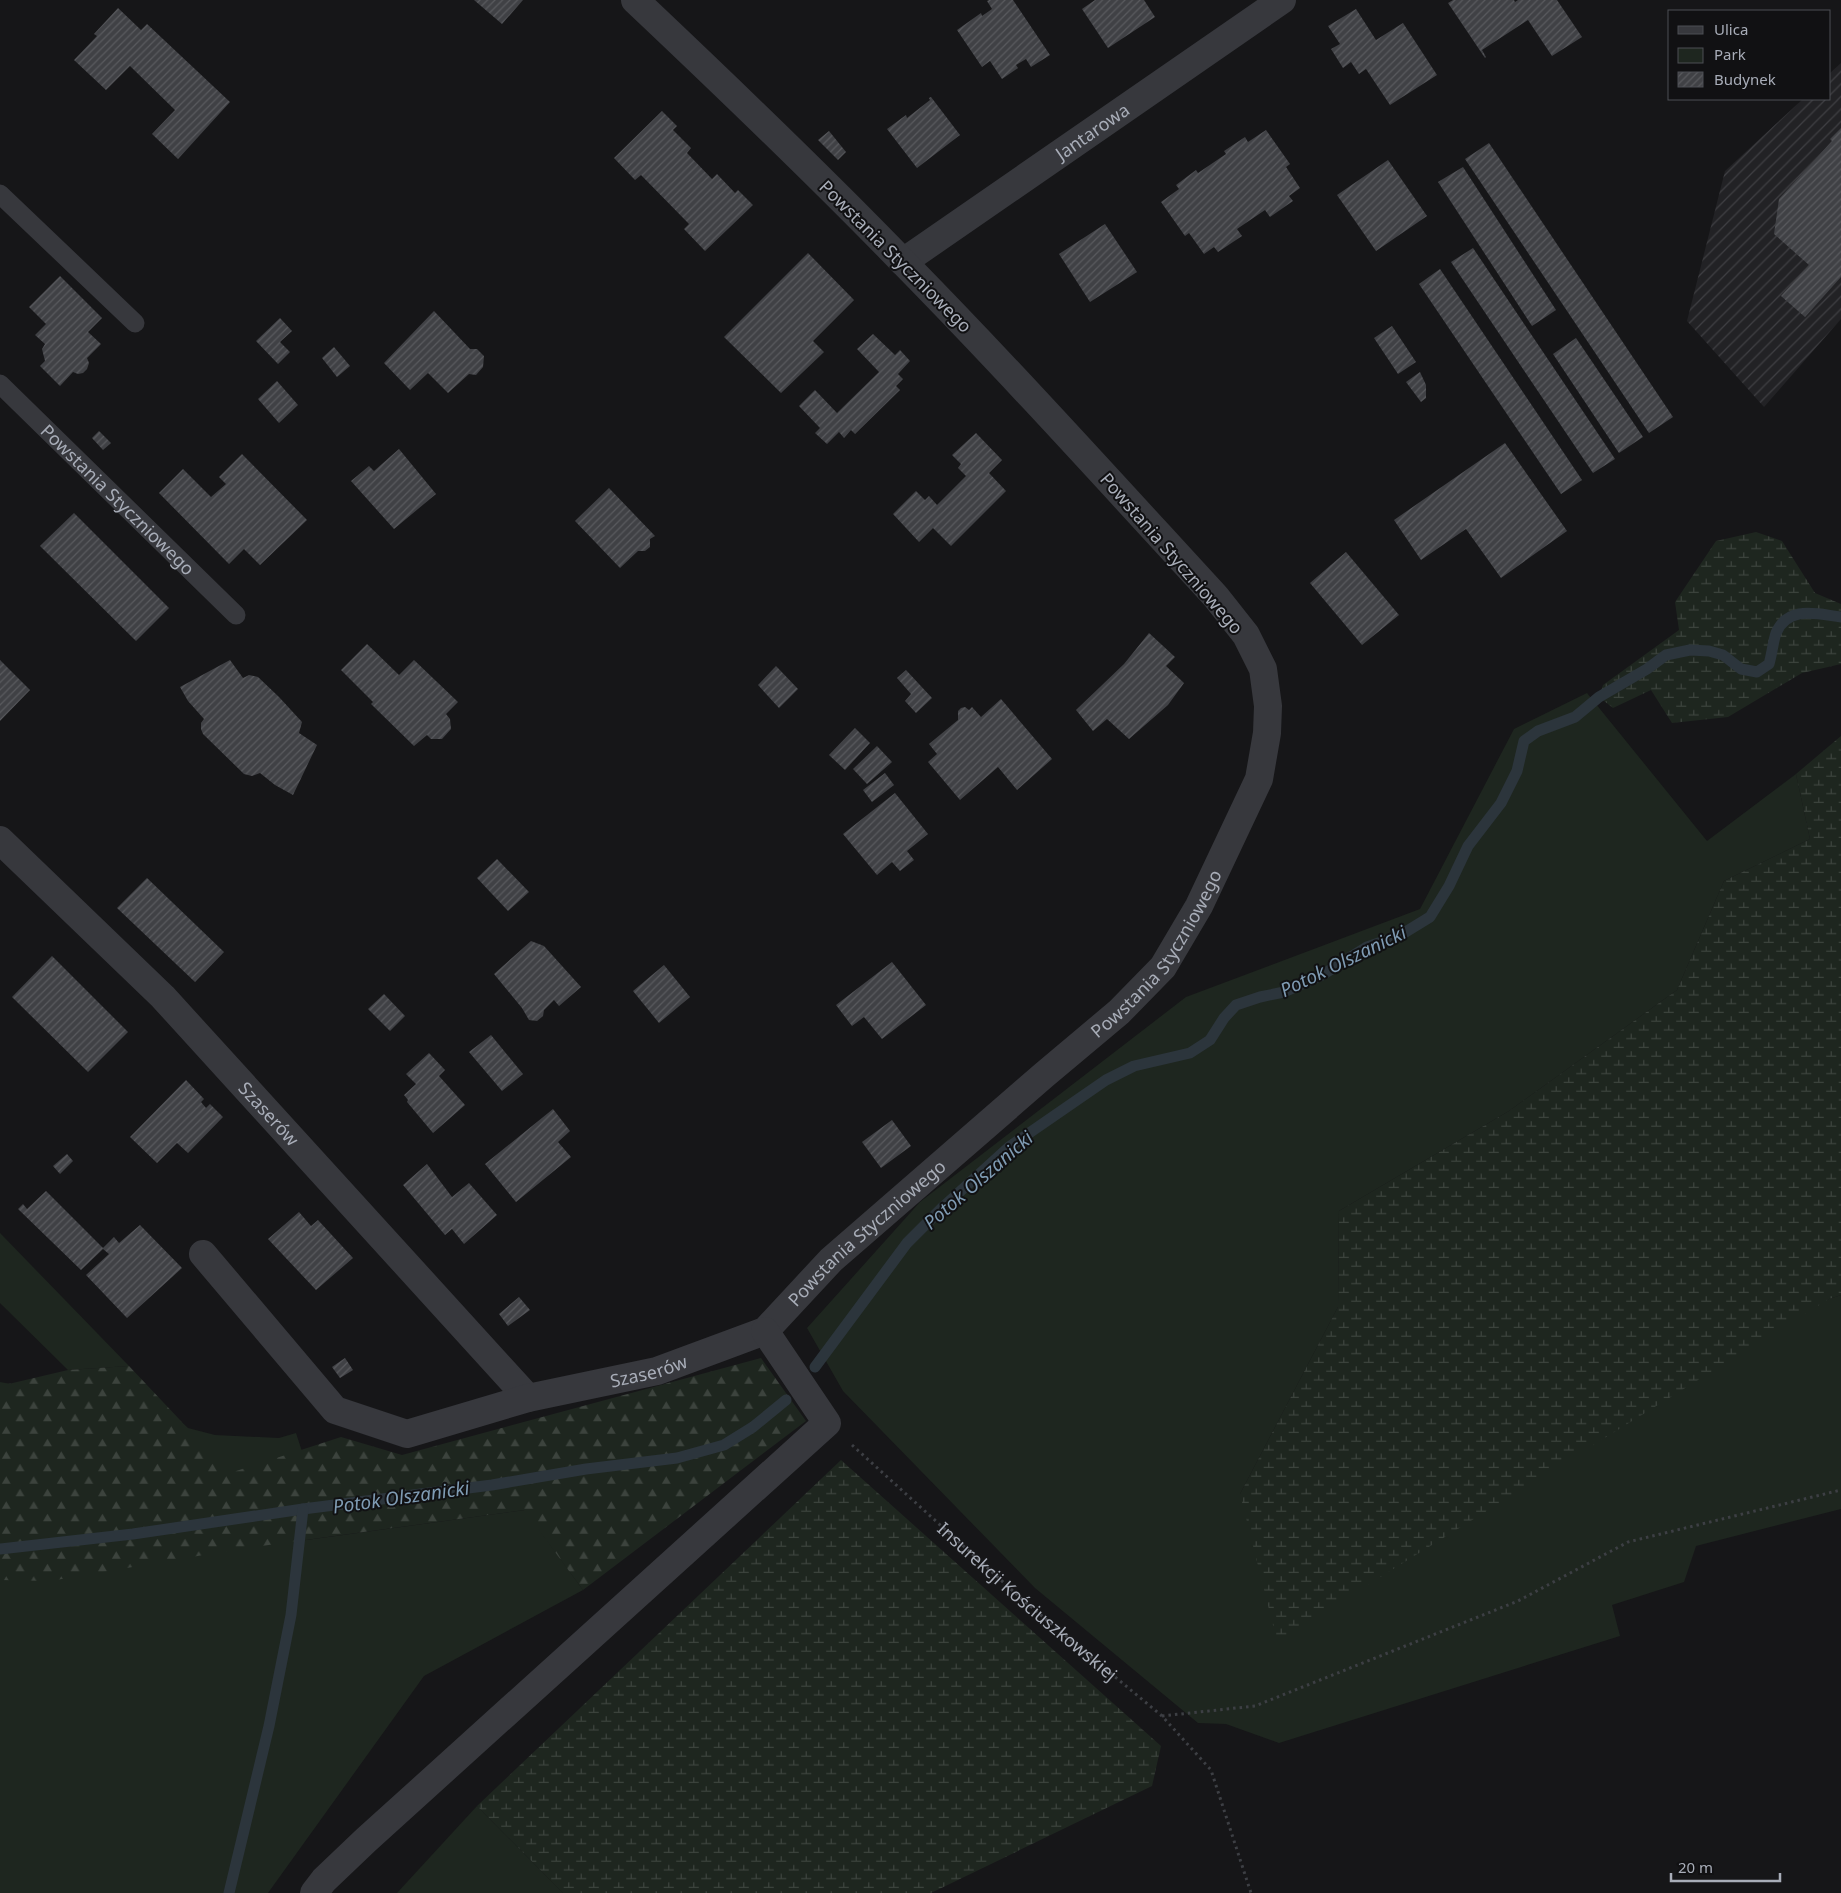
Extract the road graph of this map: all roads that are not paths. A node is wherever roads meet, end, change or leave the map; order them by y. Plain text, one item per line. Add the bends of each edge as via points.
1 (635, 0) edge
2 (1282, 0) edge
3 (0, 194) edge
4 (903, 262) junction
5 (135, 323) dead end
6 (0, 384) edge
7 (236, 615) dead end
8 (0, 840) edge
9 (203, 1254) dead end
10 (765, 1331) junction
11 (528, 1398) junction
12 (314, 1893) edge

1 - 4 street, Powstania Styczniowego
2 - 4 street, Jantarowa
3 - 5 lane
4 - 10 street, Powstania Styczniowego via 1222,604 1246,635 1263,669 1268,706 1267,733 1259,778 1199,906 1163,967 1118,1012 831,1260
6 - 7 lane, Powstania Styczniowego
8 - 11 street, Szaserów via 163,998
9 - 11 street, Szaserów via 335,1410 406,1434
10 - 11 street, Szaserów via 657,1371
10 - 12 street via 827,1423 366,1840

